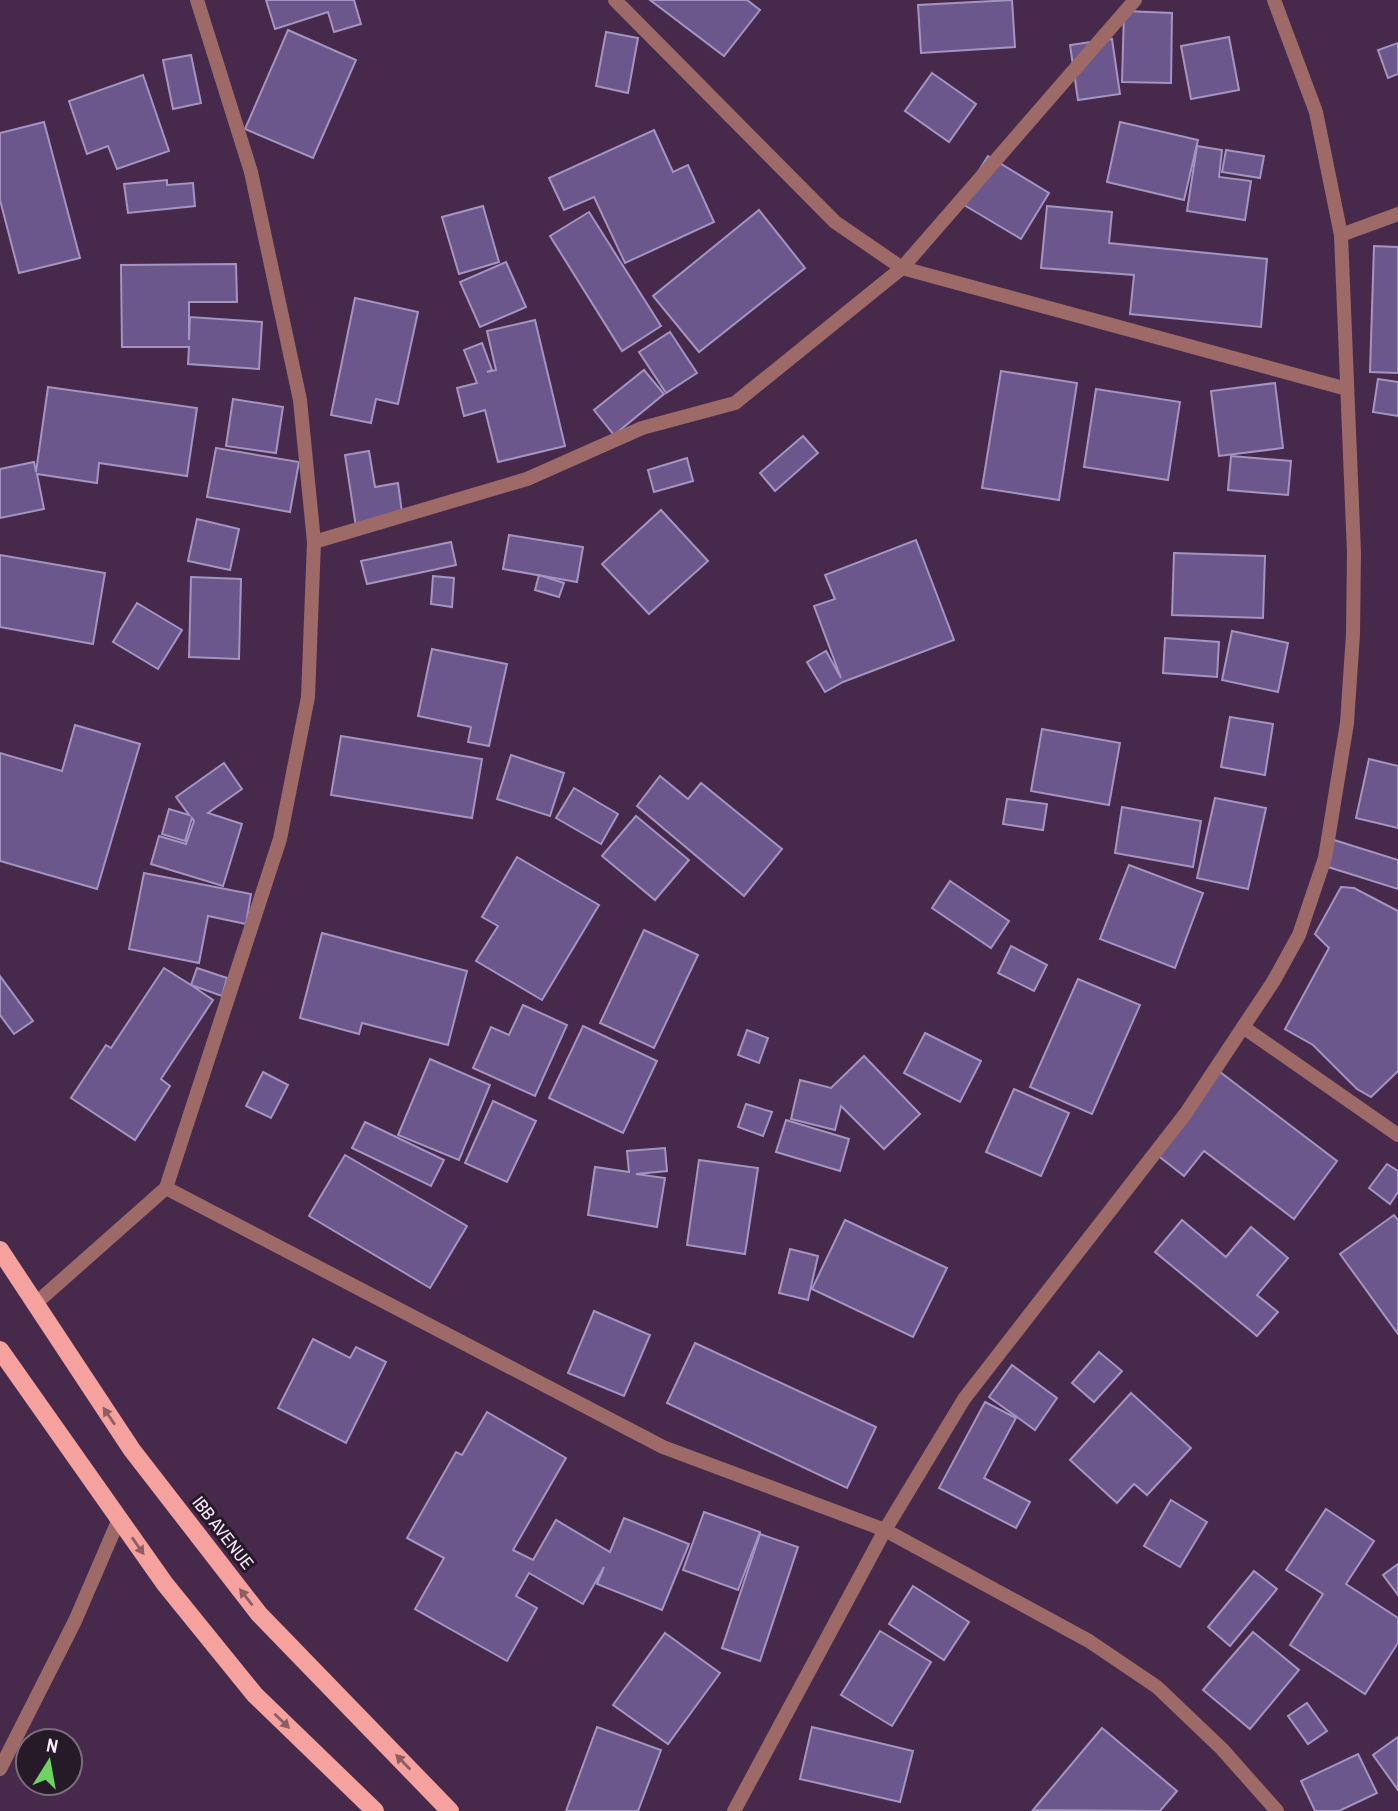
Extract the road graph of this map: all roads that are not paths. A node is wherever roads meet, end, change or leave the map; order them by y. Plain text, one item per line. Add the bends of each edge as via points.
1 (197, 0) edge
2 (615, 0) edge
3 (1135, 0) edge
4 (1274, 0) edge
5 (1398, 214) edge
6 (1341, 235) junction
7 (902, 268) junction
8 (1346, 389) junction
9 (314, 542) junction
10 (1243, 1027) junction
11 (1398, 1135) edge
12 (166, 1188) junction
13 (0, 1250) edge
14 (35, 1304) junction
15 (2, 1355) edge
16 (119, 1519) junction
17 (885, 1530) junction
18 (0, 1769) edge
19 (374, 1811) edge
20 (450, 1811) edge
21 (734, 1811) edge
22 (1277, 1811) edge

1 - 9 street via 251,172 300,400
2 - 7 street via 835,222
3 - 7 street
4 - 6 street via 1316,112
5 - 6 street
6 - 8 street
7 - 8 street
7 - 9 street via 735,403 642,428 527,479
8 - 10 street via 1353,634 1334,813 1325,858 1298,935
9 - 12 street via 308,697 280,839
10 - 11 street
10 - 17 street via 1186,1113 964,1399
12 - 14 street
12 - 17 street via 663,1447
13 - 14 main road, IBB AVENUE
20 -> 14 main road, IBB AVENUE via 259,1614 132,1450
15 - 16 main road
16 - 18 street via 75,1621
16 -> 19 main road via 255,1695
17 - 21 street
17 - 22 street via 1089,1640 1157,1687 1222,1749

